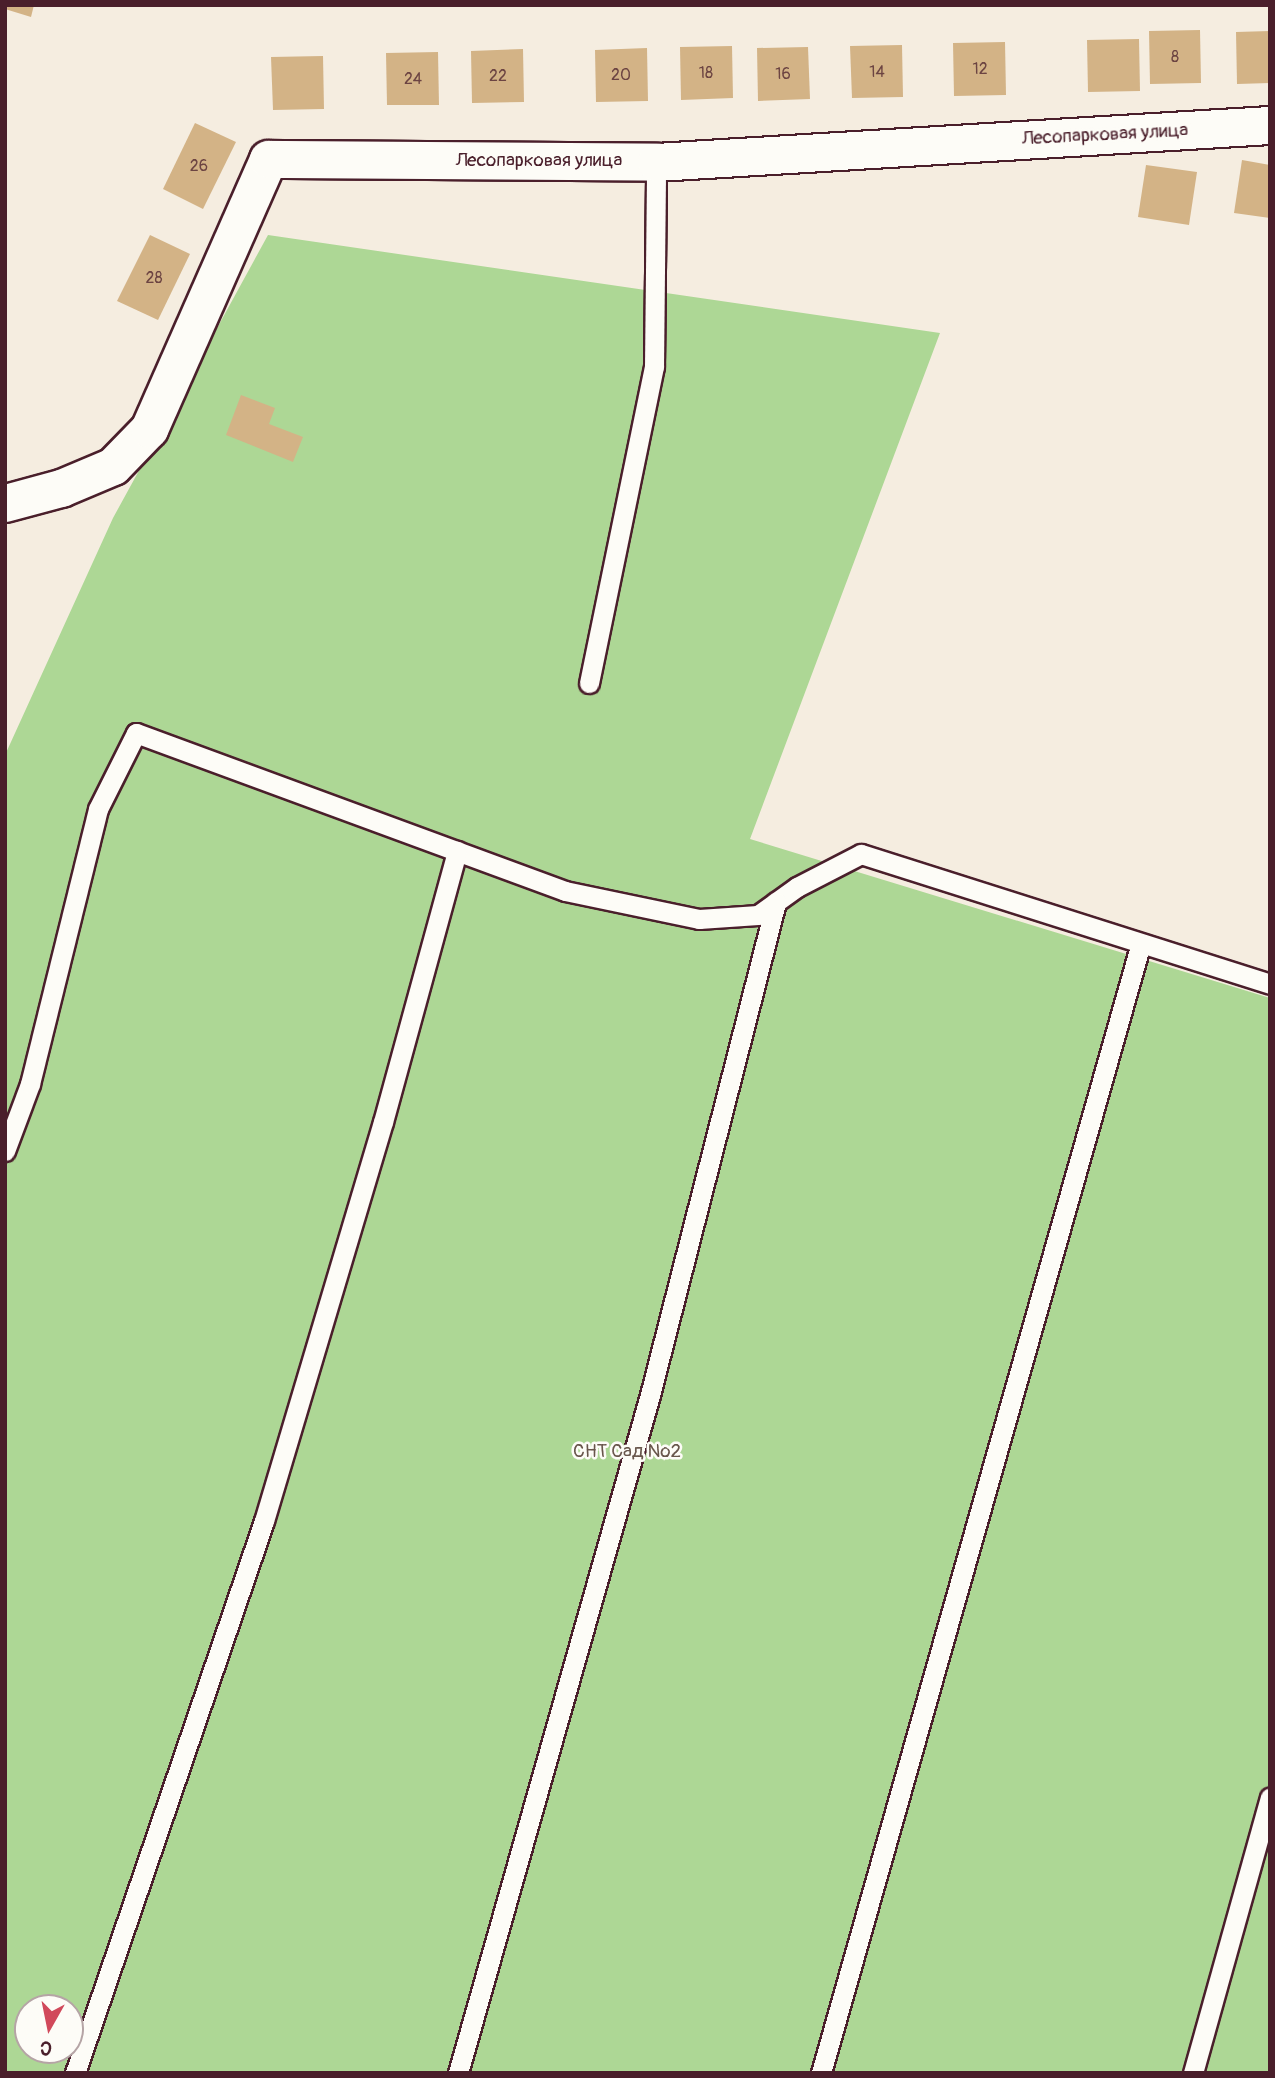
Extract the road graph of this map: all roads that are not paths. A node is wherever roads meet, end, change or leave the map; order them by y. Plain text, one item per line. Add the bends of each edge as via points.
1 (1270, 125) edge
2 (656, 162) junction
3 (5, 503) edge
4 (589, 682) dead end
5 (457, 851) junction
6 (776, 902) junction
7 (1141, 943) junction
8 (1270, 984) edge
9 (5, 1152) edge
10 (1270, 1798) edge
11 (75, 2073) edge
12 (458, 2073) edge
13 (821, 2073) edge
14 (1193, 2073) edge

1 - 2 street, Лесопарковая улица
2 - 3 street, Лесопарковая улица via 268,159 149,429 113,466 61,488
2 - 4 lane via 654,368
5 - 6 lane via 565,891 699,919 758,915
5 - 9 lane via 136,733 98,809 30,1084
5 - 11 lane via 379,1135 264,1521
6 - 7 lane via 861,854
6 - 12 lane via 650,1395
7 - 8 lane
7 - 13 lane
10 - 14 lane

